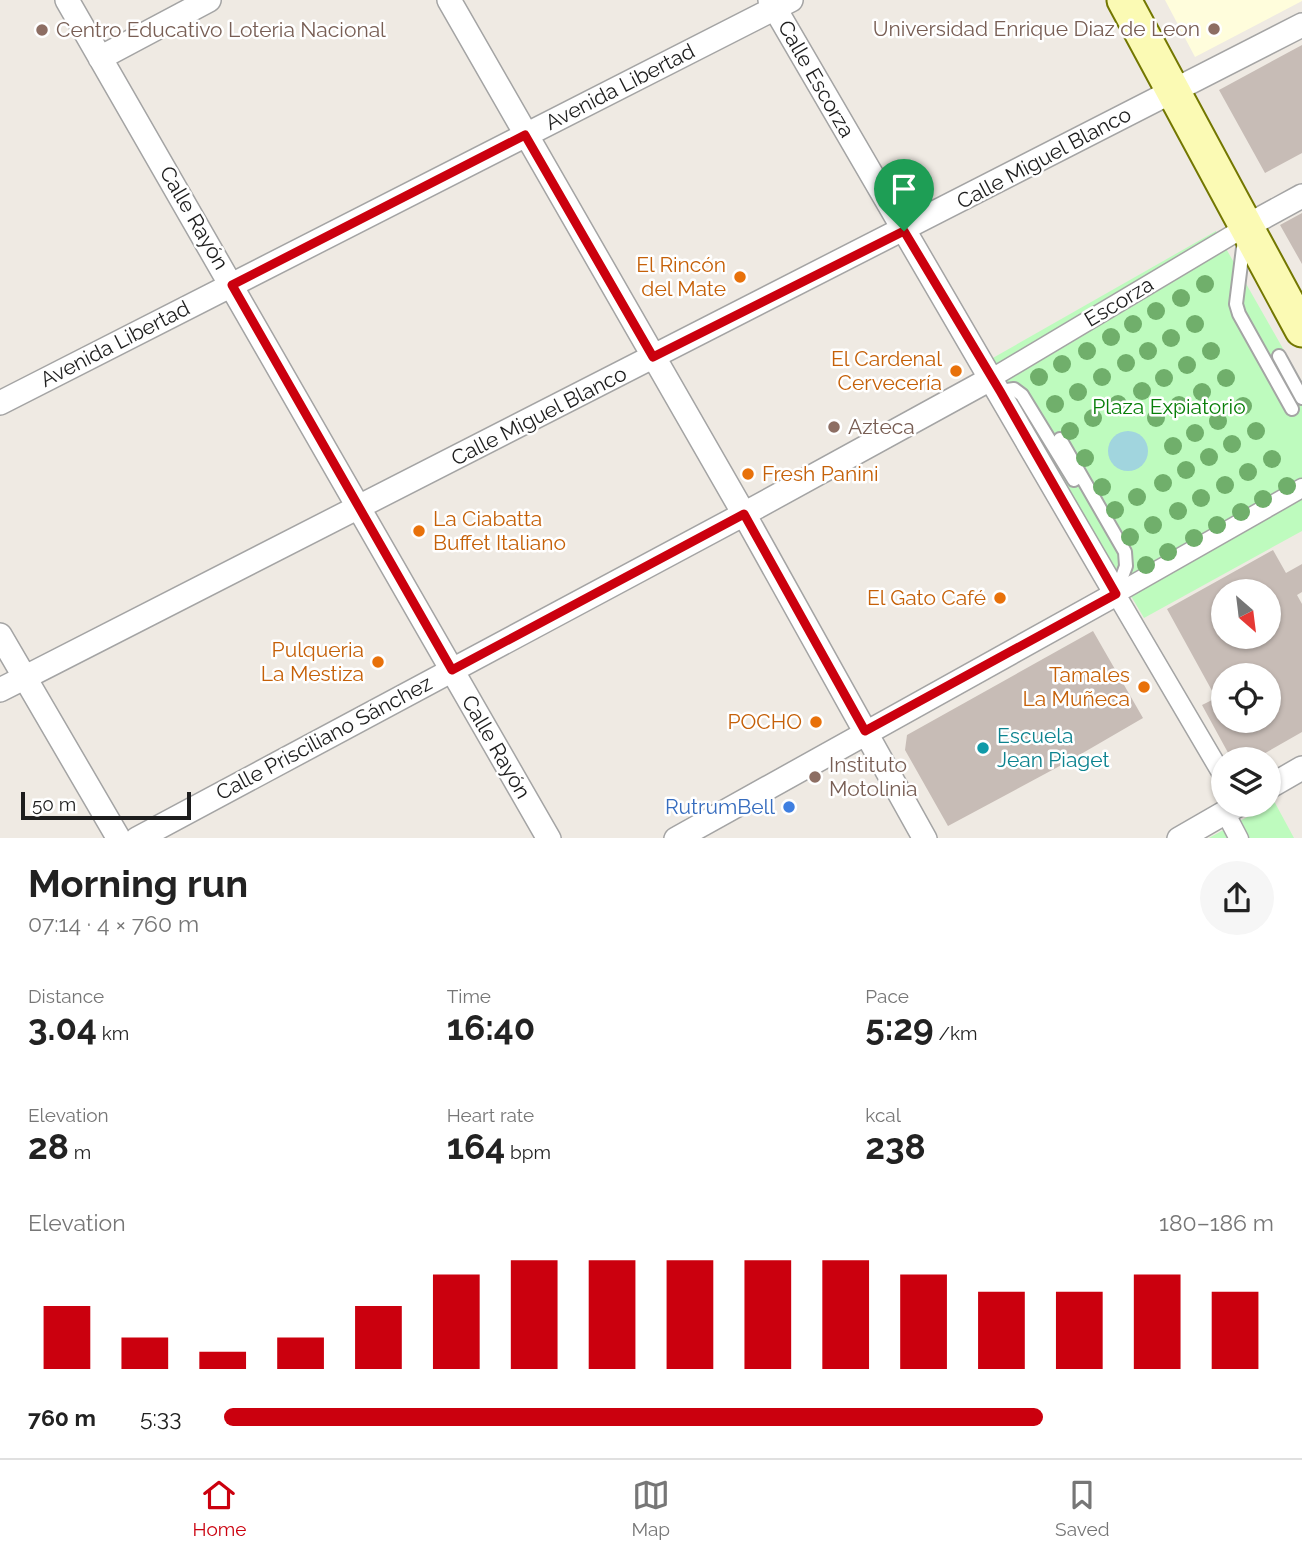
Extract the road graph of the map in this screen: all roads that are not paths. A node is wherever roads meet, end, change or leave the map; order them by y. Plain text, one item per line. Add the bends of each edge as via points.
1 (67, 0) edge
2 (209, 0) edge
3 (449, 0) edge
4 (1124, 0) edge
5 (779, 3) edge
6 (1302, 25) edge
7 (100, 58) junction
8 (1174, 91) junction
9 (525, 135) junction
10 (1302, 196) edge
11 (1247, 226) junction
12 (904, 231) junction
13 (232, 285) junction
14 (1302, 330) edge
15 (1279, 356) dead end
16 (653, 357) junction
17 (996, 384) junction
18 (1302, 398) edge
19 (0, 403) edge
20 (1292, 409) dead end
21 (1060, 439) dead end
22 (1074, 480) dead end
23 (1302, 488) edge
24 (360, 509) junction
25 (744, 514) junction
26 (1116, 594) junction
27 (0, 635) edge
28 (452, 670) junction
29 (26, 677) junction
30 (0, 690) edge
31 (865, 731) junction
32 (1211, 756) edge
33 (1302, 768) edge
34 (1281, 780) edge
35 (1217, 817) edge
36 (1233, 817) edge
37 (119, 838) edge
38 (137, 838) edge
39 (548, 838) edge
40 (676, 838) edge
41 (925, 838) edge
42 (1179, 838) edge
43 (1239, 838) edge

1 - 7 street, Calle Rayón
2 - 7 street
3 - 9 street
4 - 8 main road
5 - 9 street, Avenida Libertad
5 - 12 street, Calle Escorza
6 - 8 street, Calle Miguel Blanco
7 - 13 street, Calle Rayón
8 - 11 main road
8 - 12 street, Calle Miguel Blanco
9 - 13 street, Avenida Libertad
9 - 16 street
10 - 11 street
11 - 14 main road
11 - 17 street, Escorza
11 - 20 lane via 1236,304
12 - 16 street, Calle Miguel Blanco
12 - 17 street, Calle Escorza
13 - 19 street, Avenida Libertad
13 - 24 street, Calle Rayón
15 - 18 lane
16 - 24 street, Calle Miguel Blanco
16 - 25 street
17 - 22 lane via 1022,395
17 - 25 street, Calle Prisciliano Sánchez
17 - 26 street, Calle Escorza
21 - 26 lane via 1125,552 1126,566
23 - 26 street
24 - 28 street, Calle Rayón
24 - 29 street, Calle Miguel Blanco
25 - 28 street, Calle Prisciliano Sánchez
25 - 31 street
26 - 31 street
26 - 32 street
27 - 29 street
28 - 38 street, Calle Prisciliano Sánchez
28 - 39 street, Calle Rayón
29 - 30 street, Calle Miguel Blanco
29 - 37 street
31 - 40 street
31 - 41 street
33 - 34 street
35 - 42 street
36 - 43 street

